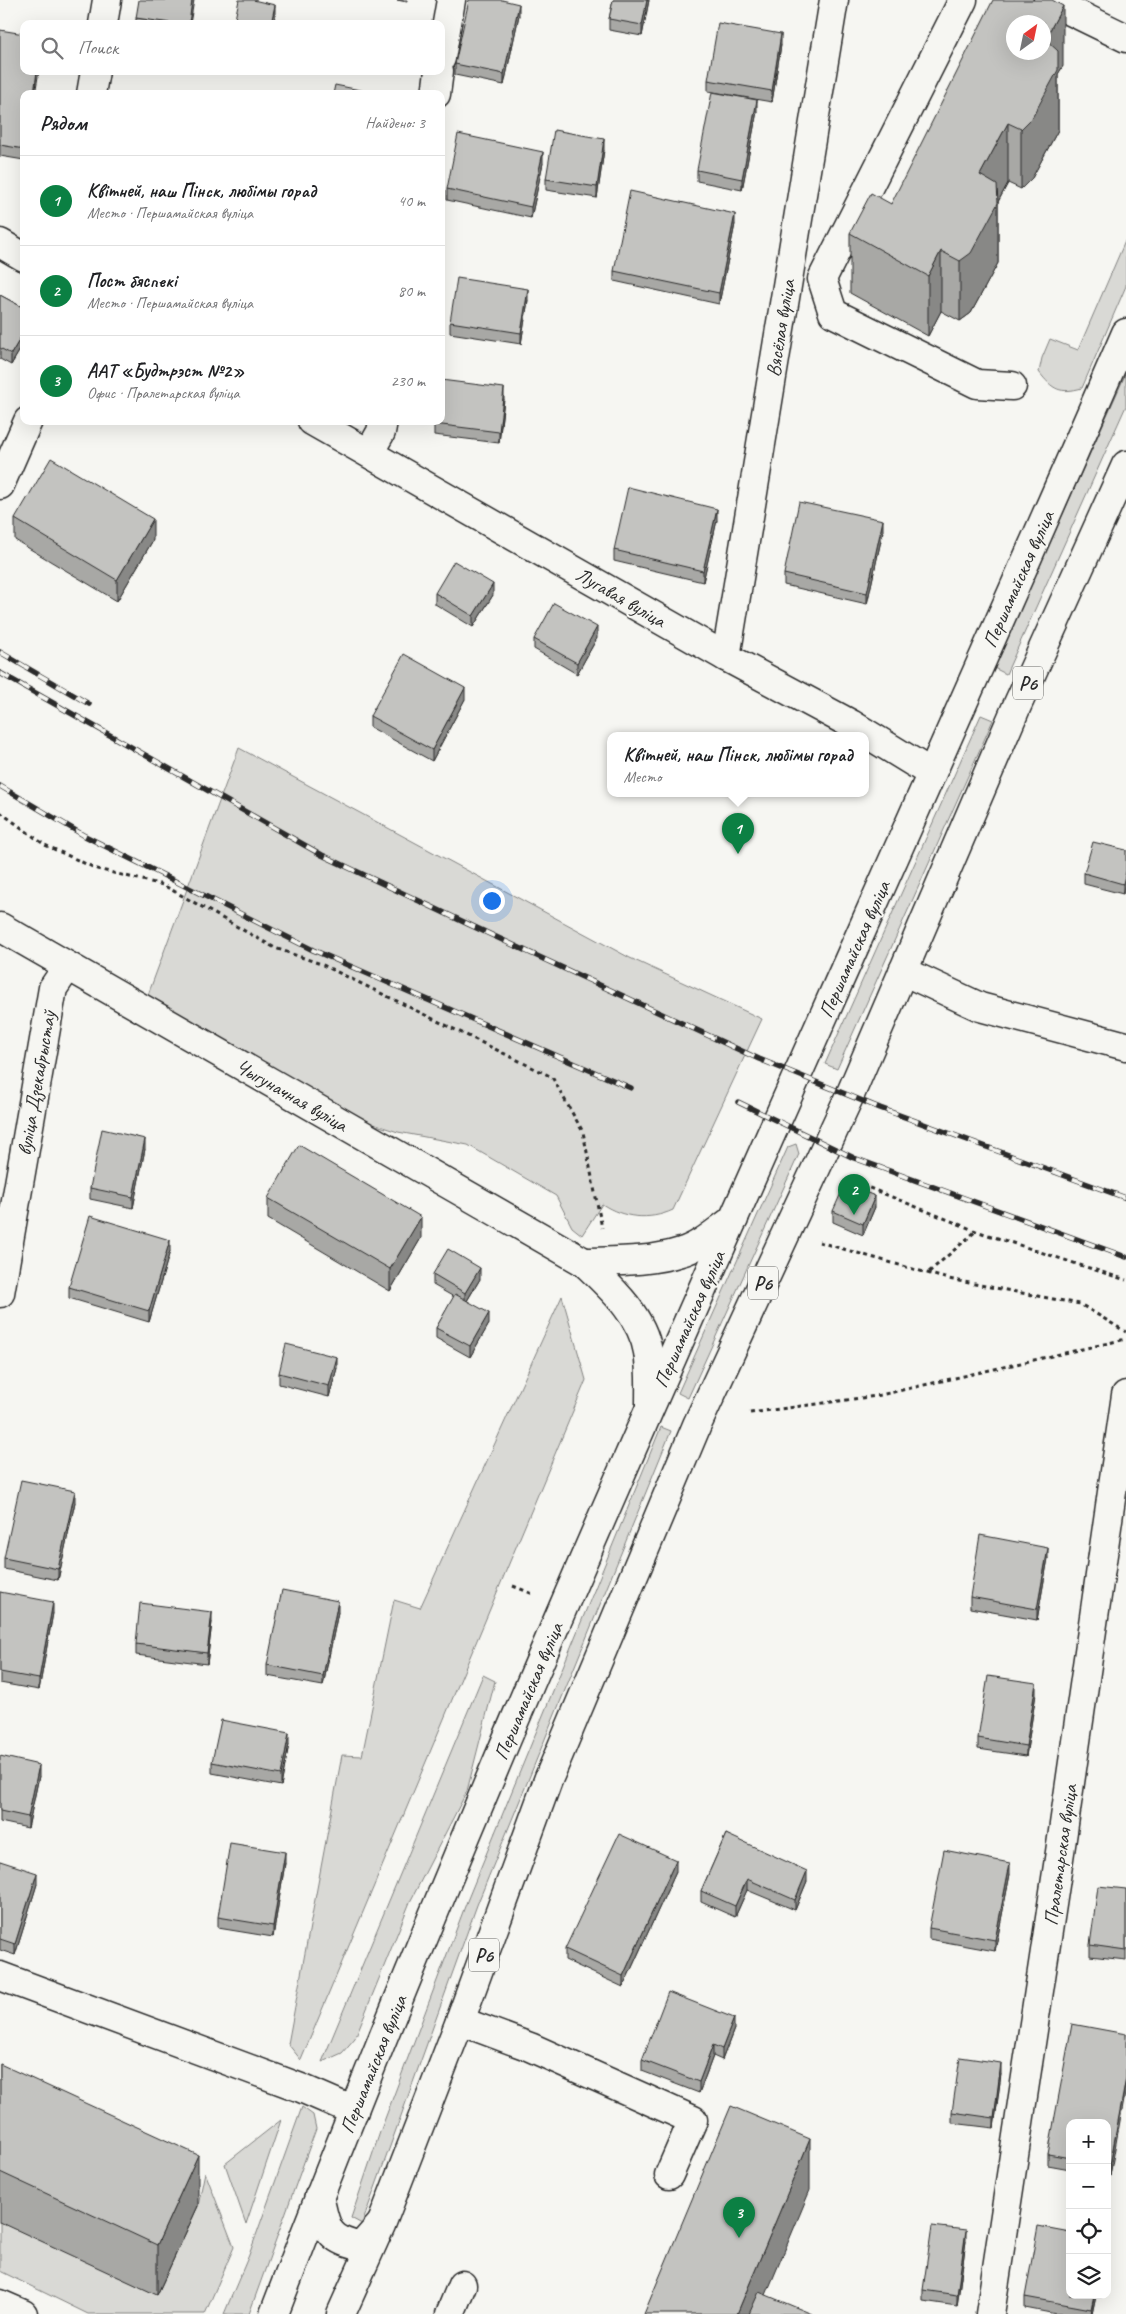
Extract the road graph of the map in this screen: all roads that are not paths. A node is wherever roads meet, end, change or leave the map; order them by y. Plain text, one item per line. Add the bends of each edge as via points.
1 (107, 0) edge
2 (451, 0) edge
3 (834, 0) edge
4 (963, 0) edge
5 (1048, 0) edge
6 (104, 20) edge
7 (445, 35) edge
8 (1126, 38) edge
9 (94, 75) edge
10 (438, 75) edge
11 (92, 90) edge
12 (437, 90) edge
13 (0, 243) edge
14 (20, 255) edge
15 (1126, 333) edge
16 (1012, 386) dead end
17 (26, 425) edge
18 (319, 425) edge
19 (382, 425) edge
20 (369, 453) junction
21 (1126, 465) edge
22 (0, 485) edge
23 (726, 657) junction
24 (864, 732) edge
25 (869, 735) edge
26 (931, 774) junction
27 (0, 927) edge
28 (68, 966) junction
29 (903, 971) junction
30 (1126, 1046) edge
31 (734, 1219) junction
32 (584, 1262) junction
33 (0, 1293) edge
34 (1126, 1395) edge
35 (650, 1406) junction
36 (0, 1976) edge
37 (460, 2021) junction
38 (354, 2110) junction
39 (669, 2175) dead end
40 (319, 2196) junction
41 (381, 2224) junction
42 (462, 2284) dead end
43 (0, 2304) edge
44 (23, 2314) edge
45 (274, 2314) edge
46 (341, 2314) edge
47 (450, 2314) edge
48 (990, 2314) edge

1 - 6 main road
2 - 7 main road
3 - 23 main road, Вясёлая вуліца
4 - 16 main road via 822,279 834,313 977,384
5 - 8 main road
9 - 11 main road
10 - 12 main road
13 - 14 main road
15 - 26 main road, Першамайская вуліца
17 - 22 main road
18 - 20 main road, Лугавая вуліца
19 - 20 main road
20 - 23 main road, Лугавая вуліца
21 - 29 main road, Р6 via 1012,717
23 - 24 main road, Лугавая вуліца
25 - 26 main road, Лугавая вуліца
26 - 31 main road, Першамайская вуліца
27 - 28 main road, Чыгуначная вуліца
28 - 32 main road, Чыгуначная вуліца
28 - 33 main road, вуліца Дзекабрыстаў via 53,988
29 - 30 main road via 980,1007
29 - 37 main road, Р6 via 850,1095 693,1434 548,1780
31 - 32 main road via 683,1252 639,1260
31 - 35 main road, Першамайская вуліца
32 - 35 main road, Чыгуначная вуліца via 612,1289 642,1330 649,1352
34 - 48 main road, Пралетарская вуліца
35 - 38 main road, Першамайская вуліца
36 - 38 main road
37 - 39 main road via 530,2047 693,2120
37 - 41 main road, Р6
38 - 40 main road, Першамайская вуліца
40 - 41 main road via 331,2235 345,2243 358,2246
40 - 45 main road, Першамайская вуліца
41 - 46 main road, Р6
42 - 47 main road
43 - 44 main road

